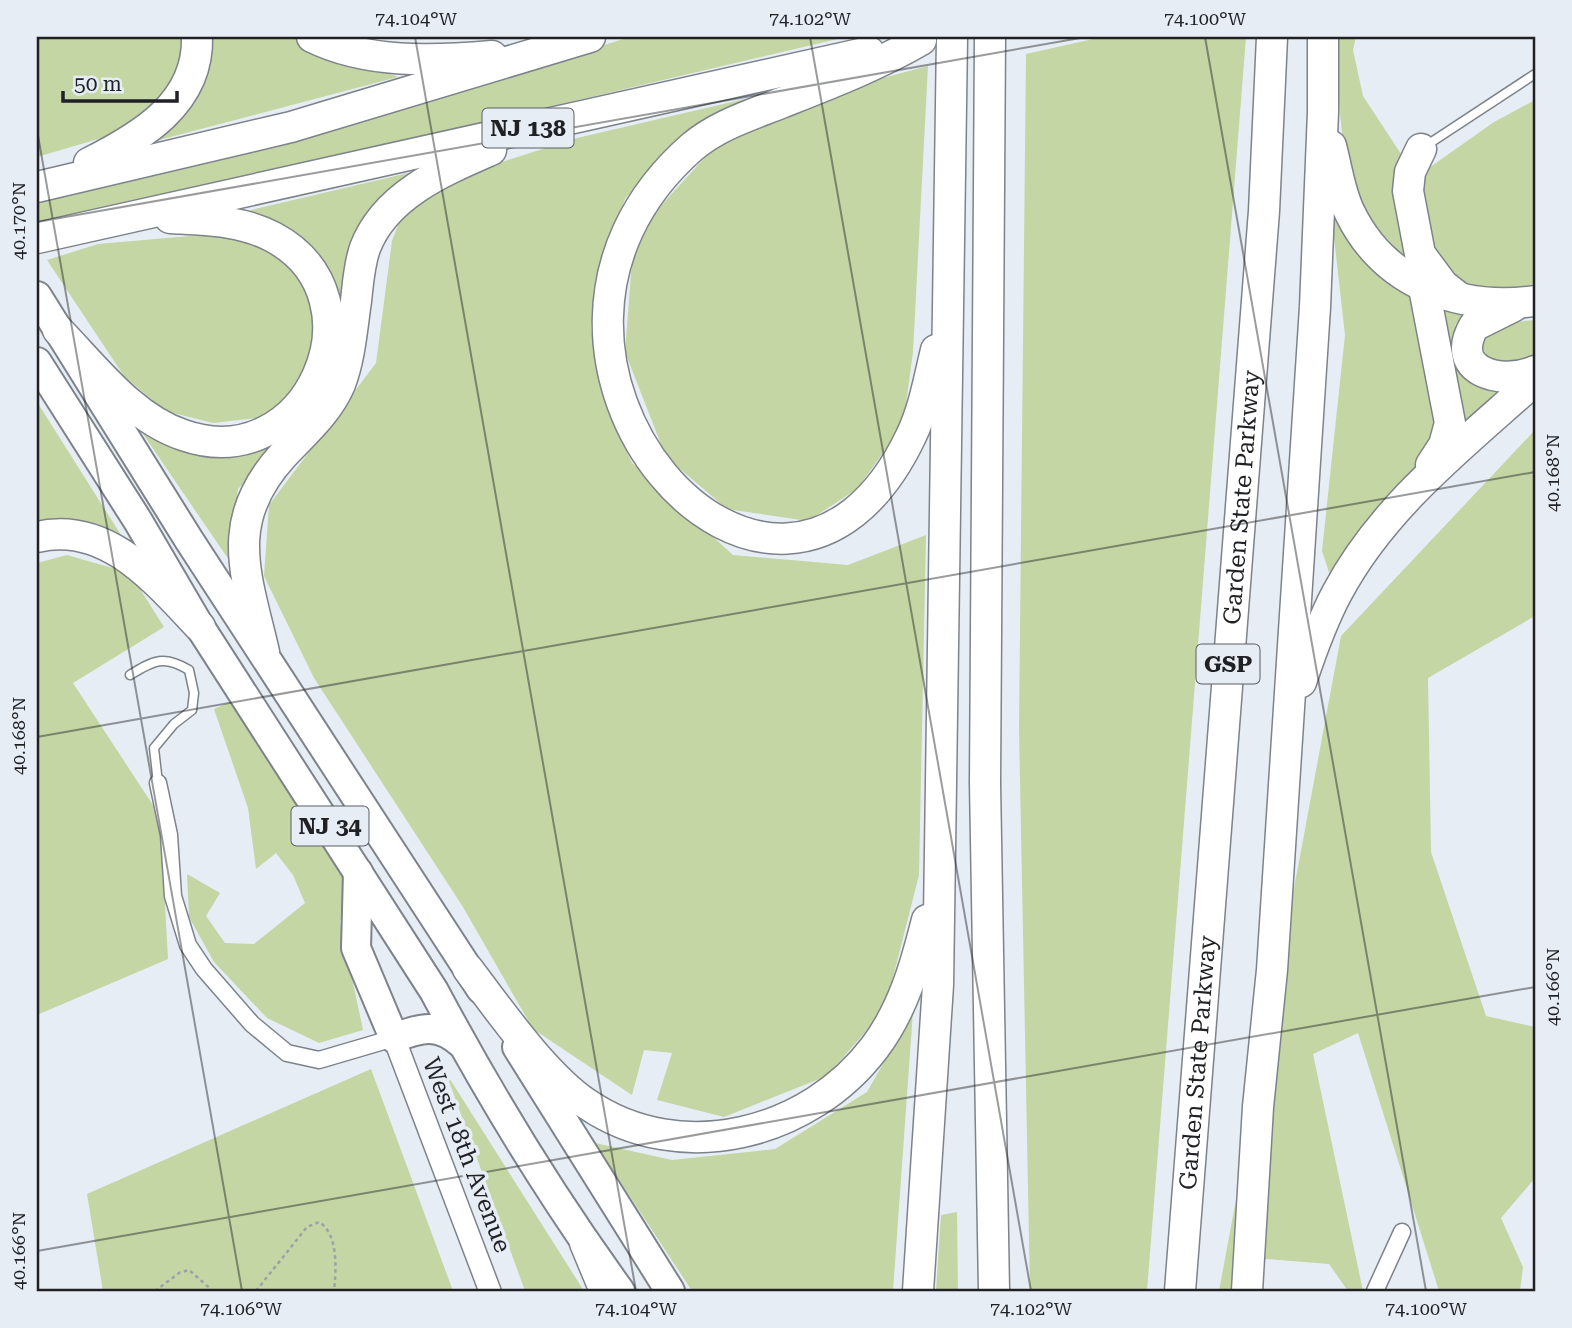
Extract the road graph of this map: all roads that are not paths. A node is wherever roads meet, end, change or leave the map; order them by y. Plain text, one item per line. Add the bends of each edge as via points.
1 (197, 37) edge
2 (312, 37) edge
3 (590, 37) edge
4 (952, 37) edge
5 (990, 37) edge
6 (1272, 37) edge
7 (1323, 37) edge
8 (929, 38) edge
9 (542, 52) junction
10 (1535, 74) edge
11 (1323, 112) junction
12 (552, 122) junction
13 (1421, 149) joint
14 (41, 186) edge
15 (135, 216) junction
16 (37, 238) edge
17 (1424, 288) junction
18 (37, 296) edge
19 (1462, 300) junction
20 (947, 302) junction
21 (1530, 302) edge
22 (58, 330) junction
23 (37, 362) edge
24 (1535, 371) edge
25 (1535, 380) edge
26 (1420, 483) junction
27 (37, 537) edge
28 (200, 627) junction
29 (264, 652) junction
30 (130, 675) dead end
31 (1289, 715) junction
32 (158, 783) joint
33 (358, 872) junction
34 (939, 875) junction
35 (468, 969) junction
36 (394, 1038) junction
37 (464, 1046) junction
38 (1402, 1232) dead end
39 (585, 1243) junction
40 (490, 1291) edge
41 (605, 1291) edge
42 (620, 1291) edge
43 (670, 1291) edge
44 (918, 1291) edge
45 (994, 1291) edge
46 (1180, 1291) edge
47 (1247, 1291) edge
48 (1375, 1291) edge

1 - 14 highway via 191,79 167,112 123,146
2 - 9 highway via 358,54 412,59
3 - 9 highway, NJ 138
4 - 20 highway
5 - 45 highway via 985,783
6 - 46 highway, Garden State Parkway / GSP via 1264,211
7 - 11 highway
8 - 12 highway, NJ 138
8 - 20 highway via 884,62 725,125 667,172 638,210 611,277 607,323 614,374 645,452 691,506 746,534 806,535 857,510 899,457 920,413
9 - 14 highway, NJ 138 via 291,127
10 - 13 lane
11 - 17 highway via 1351,215 1381,257
11 - 31 highway
12 - 15 highway, NJ 138
12 - 29 highway via 430,178 388,212 372,234 362,258 339,386 313,425 262,481 248,513 242,559
13 - 19 highway via 1410,172 1408,191 1420,254 1443,285
15 - 16 highway, NJ 138
15 - 22 highway via 236,224 274,237 300,257 320,288 328,330 323,368 307,398 277,425 237,440 185,436 139,410
17 - 19 highway
17 - 26 highway via 1450,423 1444,445
18 - 22 highway, NJ 34
19 - 21 highway
20 - 34 highway
21 - 24 highway via 1480,320 1469,333 1469,349 1479,370 1495,378
22 - 29 highway, NJ 34
23 - 28 highway, NJ 34
25 - 26 highway
26 - 31 highway via 1378,532 1336,594
27 - 28 highway via 74,535 114,548 147,571
28 - 33 highway, NJ 34
29 - 35 highway, NJ 34
30 - 32 lane via 150,662 172,660 189,670 192,710 154,748
31 - 47 highway
32 - 36 street via 169,835 173,896 188,945 252,1024 287,1053 319,1060
33 - 36 highway via 356,948
33 - 37 highway, NJ 34 via 434,990
34 - 35 highway via 915,965 895,1015 875,1046 827,1096 776,1123 740,1133 700,1137 659,1132 622,1122 586,1104 534,1052
34 - 44 highway via 939,985
35 - 43 highway, NJ 34
36 - 37 highway via 431,1027 451,1034
36 - 40 street, West 18th Avenue
37 - 39 highway, NJ 34
38 - 48 street
39 - 41 highway
39 - 42 highway, NJ 34

